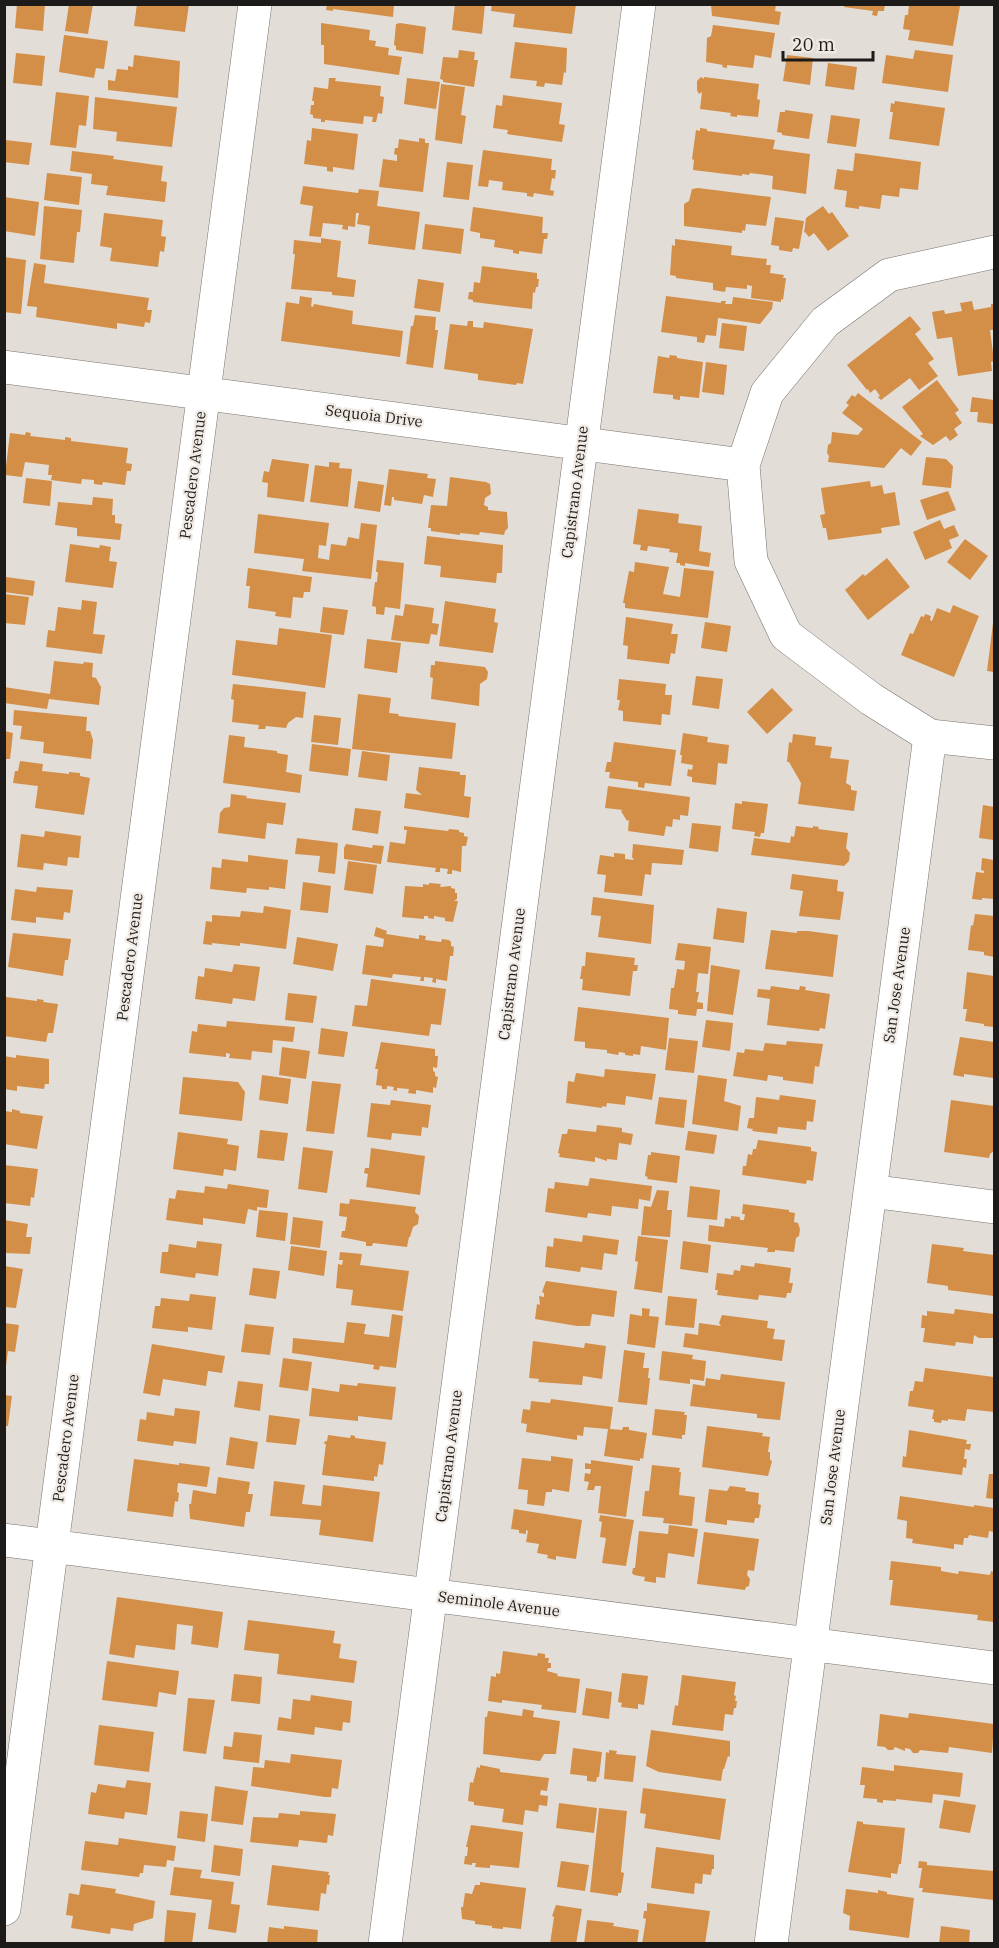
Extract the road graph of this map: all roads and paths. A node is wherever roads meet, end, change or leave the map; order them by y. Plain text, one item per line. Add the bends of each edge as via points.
1 (255, 4) edge
2 (639, 4) edge
3 (994, 249) edge
4 (4, 367) edge
5 (204, 394) junction
6 (581, 443) junction
7 (743, 465) junction
8 (930, 736) junction
9 (994, 743) edge
10 (870, 1191) junction
11 (994, 1207) edge
12 (4, 1540) edge
13 (52, 1546) junction
14 (430, 1595) junction
15 (810, 1644) junction
16 (994, 1668) edge
17 (4, 1909) edge
18 (385, 1944) edge
19 (771, 1944) edge

1 - 5 street, Pescadero Avenue
2 - 6 street, Capistrano Avenue
3 - 7 street via 889,275 825,322 767,393
4 - 5 street, Sequoia Drive
5 - 6 street, Sequoia Drive
5 - 13 street, Pescadero Avenue
6 - 7 street, Sequoia Drive
6 - 14 street, Capistrano Avenue
7 - 8 street via 752,561 786,635 871,699
8 - 9 street
8 - 10 street, San Jose Avenue
10 - 11 street
10 - 15 street, San Jose Avenue
12 - 13 street, Seminole Avenue
13 - 14 street, Seminole Avenue
13 - 17 street, Pescadero Avenue
14 - 15 street, Seminole Avenue
14 - 18 street, Capistrano Avenue
15 - 16 street, Seminole Avenue
15 - 19 street, San Jose Avenue

